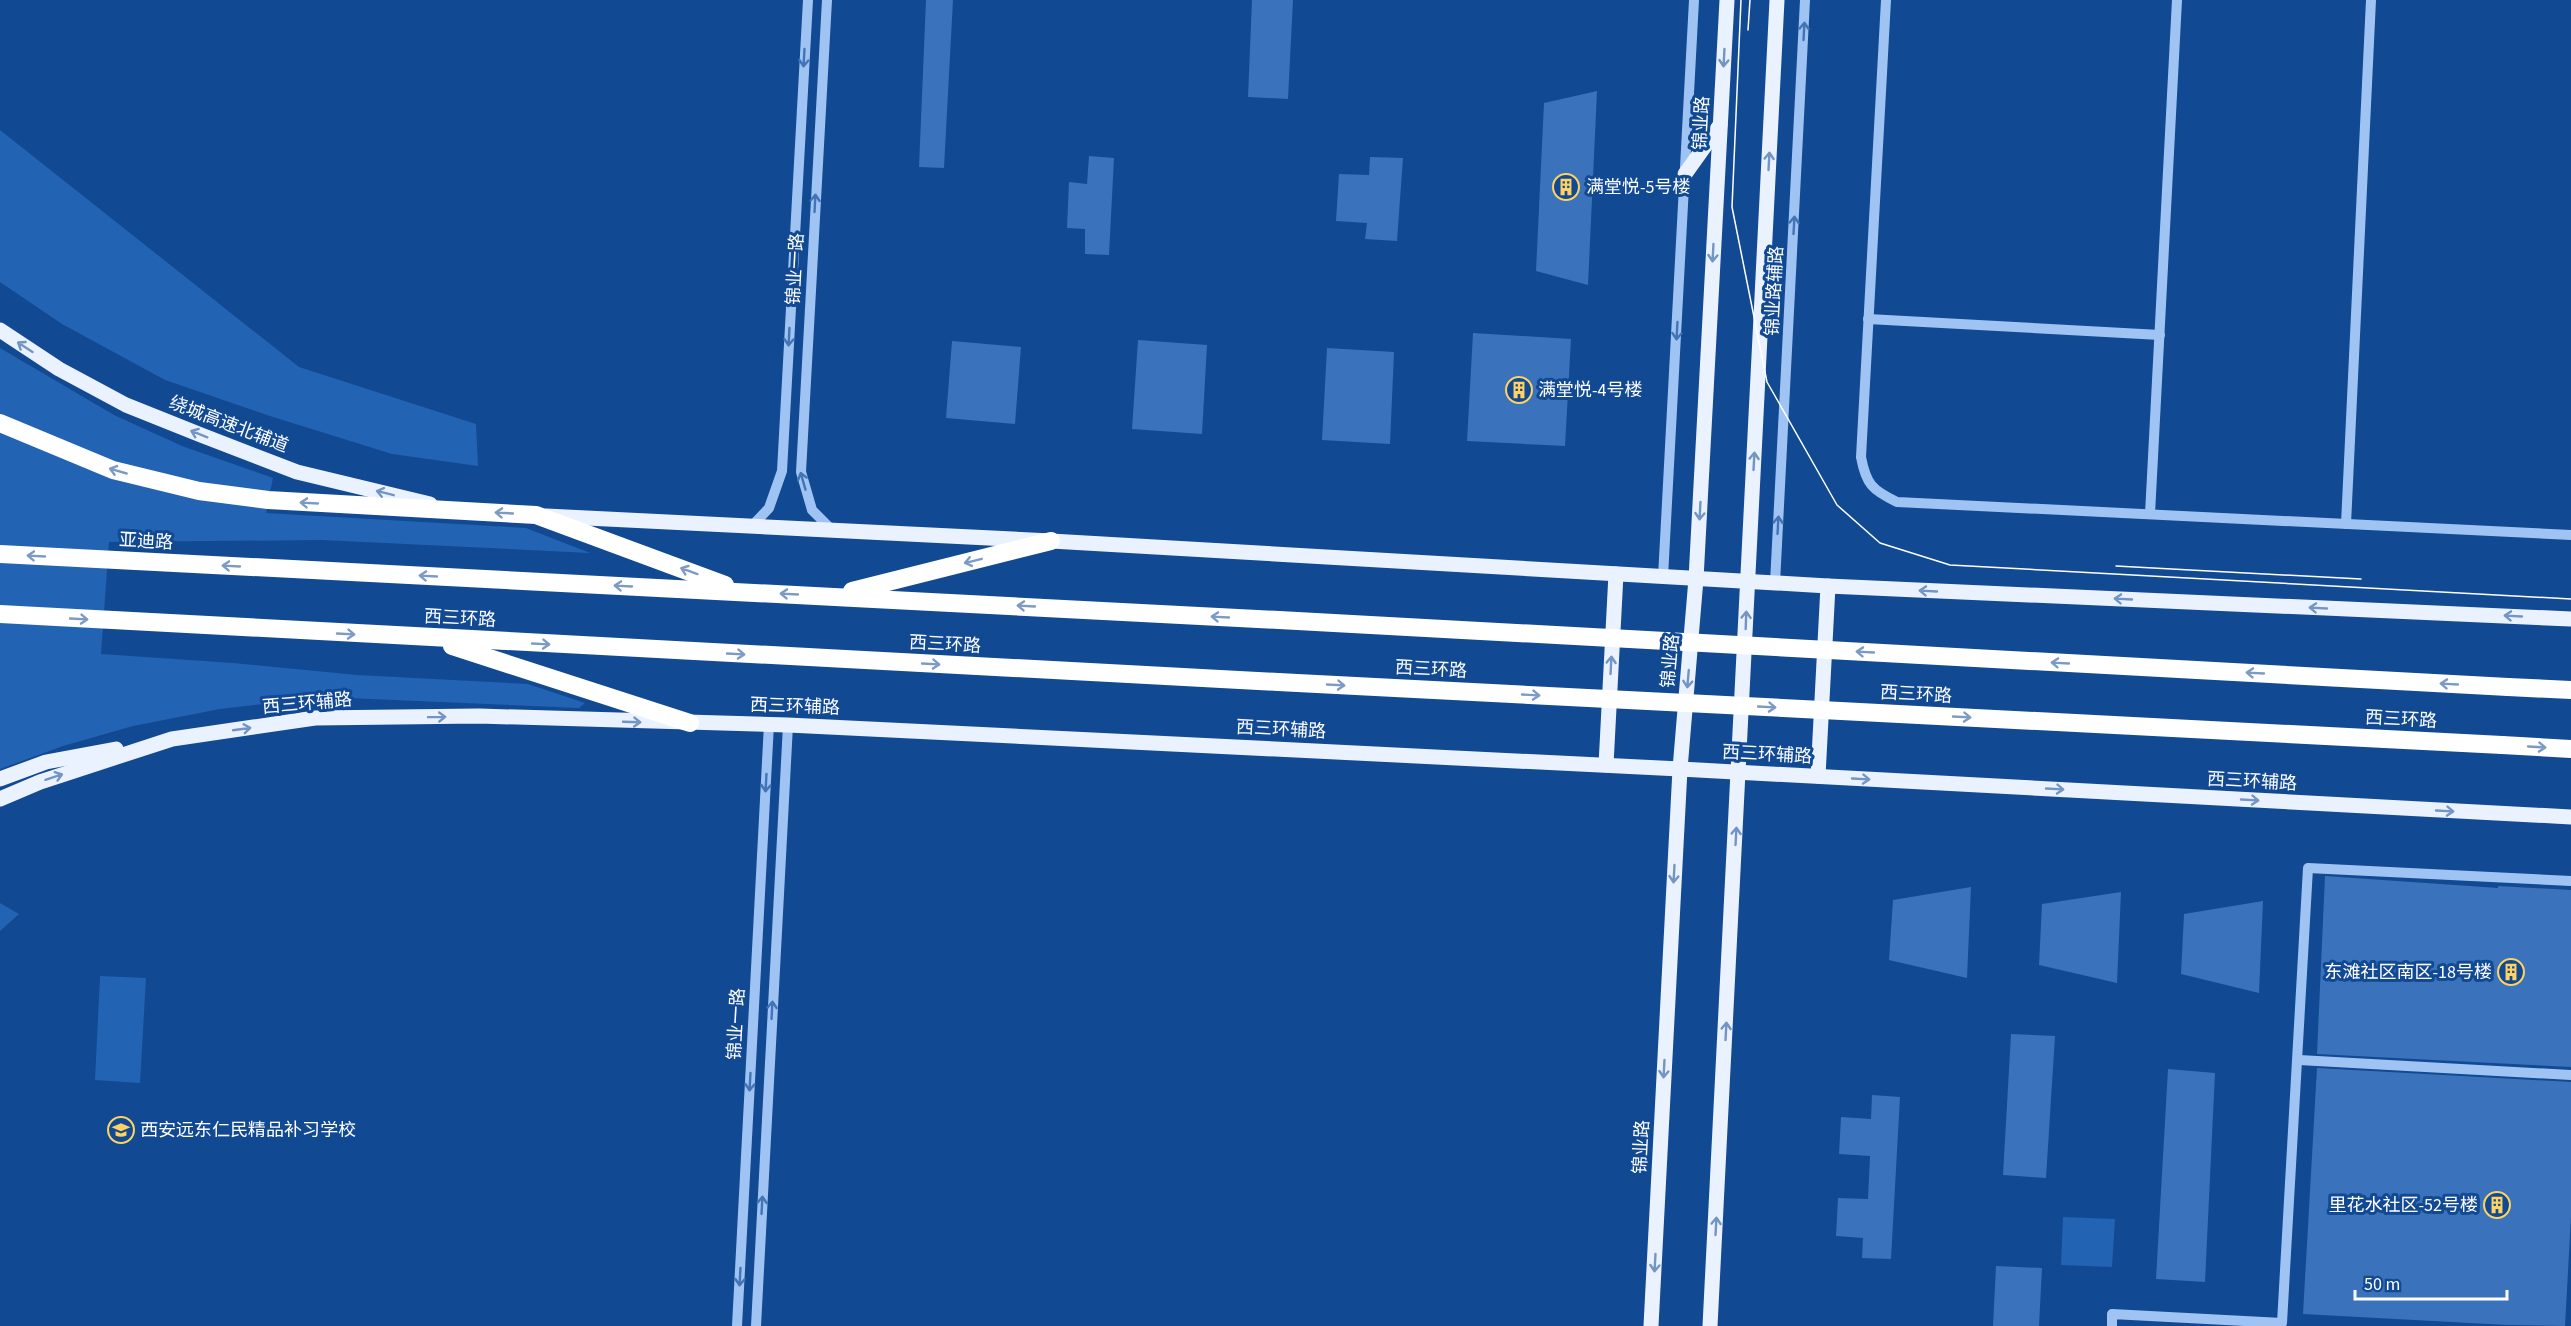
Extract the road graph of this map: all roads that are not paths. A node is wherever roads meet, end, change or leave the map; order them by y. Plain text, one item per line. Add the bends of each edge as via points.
1 (808, 0) edge
2 (827, 0) edge
3 (1694, 0) edge
4 (1727, 0) edge
5 (1777, 0) edge
6 (1805, 0) edge
7 (1886, 0) edge
8 (2177, 0) edge
9 (2371, 0) edge
10 (1720, 125) junction
11 (1685, 174) junction
12 (1868, 319) junction
13 (0, 330) edge
14 (2160, 335) junction
15 (0, 423) edge
16 (462, 512) junction
17 (2150, 514) junction
18 (536, 515) junction
19 (2346, 524) junction
20 (752, 526) junction
21 (832, 530) junction
22 (2571, 535) edge
23 (1051, 541) junction
24 (0, 554) edge
25 (289, 570) joint
26 (1616, 574) junction
27 (1663, 577) junction
28 (1696, 579) junction
29 (1748, 582) junction
30 (1775, 583) junction
31 (1828, 586) junction
32 (744, 592) junction
33 (832, 596) junction
34 (0, 614) edge
35 (2571, 619) edge
36 (427, 638) junction
37 (2571, 690) edge
38 (690, 723) junction
39 (769, 724) junction
40 (788, 725) junction
41 (172, 739) junction
42 (2571, 749) edge
43 (1606, 765) junction
44 (1680, 769) junction
45 (1739, 772) junction
46 (1818, 776) junction
47 (0, 779) edge
48 (0, 799) edge
49 (2571, 818) edge
50 (2571, 881) edge
51 (2299, 1060) junction
52 (2571, 1075) edge
53 (737, 1326) edge
54 (756, 1326) edge
55 (1651, 1326) edge
56 (1710, 1326) edge
57 (2112, 1326) edge

1 -> 20 street, 锦业一路 via 782,471 769,508
21 -> 2 street, 锦业一路 via 812,510 801,472
3 - 11 street
4 -> 10 main road, 锦业路
29 -> 5 main road
30 -> 6 street, 锦业路辅路
7 - 12 street
8 - 14 street
9 - 19 street
10 - 11 main road
10 -> 28 main road, 锦业路
11 -> 27 street
12 - 14 street
12 - 17 street via 1861,458 1865,478 1881,494 1897,502
16 -> 13 main road, 绕城高速北辅道 via 297,472 201,435 117,400 59,369
14 - 17 street
16 -> 15 highway via 200,492 113,470
18 -> 16 highway
17 - 19 street
18 - 20 main road
32 -> 18 highway
19 - 22 street
20 - 21 main road
21 - 23 main road
23 - 26 main road
23 -> 33 highway
25 -> 24 highway, 亚迪路
32 -> 25 highway, 西三环路
26 - 27 main road
43 -> 26 main road
27 - 28 main road
28 - 29 main road
28 -> 44 main road, 锦业路
29 - 30 main road
45 -> 29 main road
30 - 31 main road
35 -> 31 main road
31 - 46 main road
33 -> 32 highway, 西三环路
37 -> 33 highway, 西三环路, bridge
34 -> 36 highway, 西三环路
36 - 38 highway
36 -> 42 highway, 西三环路, bridge
38 - 39 main road, 西三环辅路
41 -> 38 main road, 西三环辅路 via 315,718 479,716
39 - 40 main road, 西三环辅路
39 -> 53 street, 锦业一路
40 - 43 main road, 西三环辅路
54 -> 40 street, 锦业一路
41 - 47 main road via 46,762
48 -> 41 main road, 西三环辅路
43 - 44 main road, 西三环辅路
44 - 45 main road, 西三环辅路
44 -> 55 main road, 锦业路
45 - 46 main road, 西三环辅路
56 -> 45 main road
46 -> 49 main road, 西三环辅路
50 - 51 street via 2308,868
51 - 52 street
51 - 57 street via 2282,1323 2112,1314

